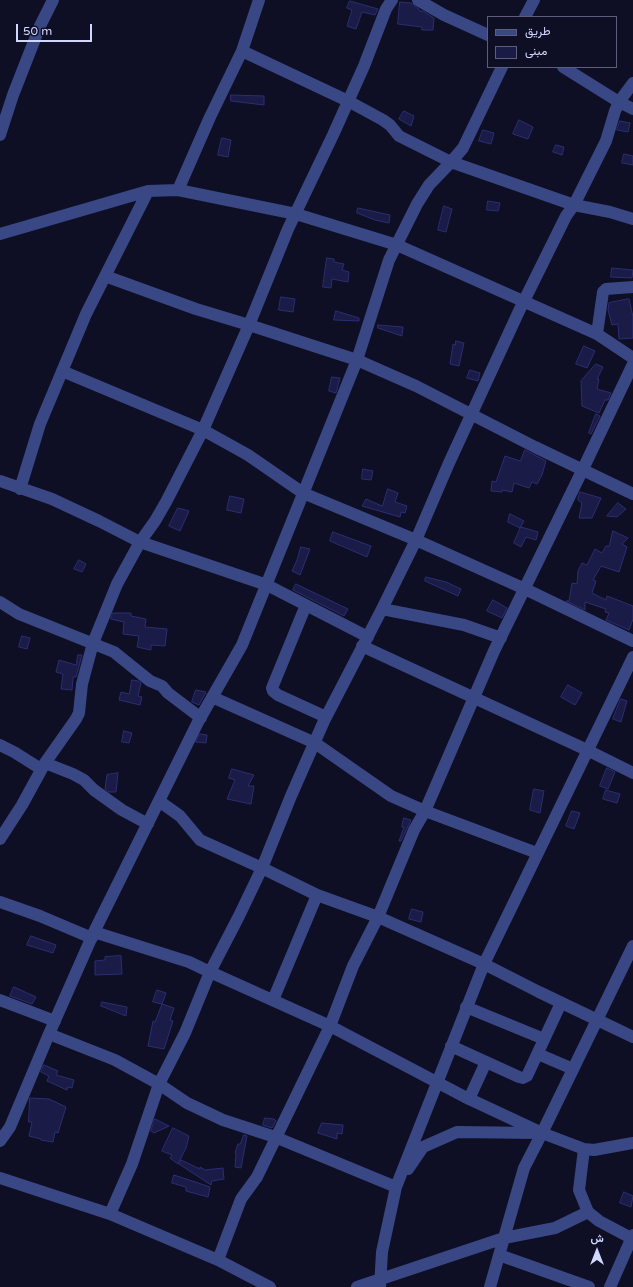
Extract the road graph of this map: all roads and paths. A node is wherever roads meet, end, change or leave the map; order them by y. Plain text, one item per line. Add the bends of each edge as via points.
1 (53, 0) edge
2 (259, 0) edge
3 (392, 0) edge
4 (418, 0) edge
5 (534, 0) edge
6 (526, 16) edge
7 (487, 36) edge
8 (242, 51) junction
9 (502, 68) edge
10 (565, 68) edge
11 (633, 83) edge
12 (348, 101) junction
13 (619, 102) junction
14 (633, 110) edge
15 (0, 135) edge
16 (451, 162) junction
17 (178, 190) junction
18 (148, 191) junction
19 (574, 205) junction
20 (296, 214) junction
21 (633, 219) edge
22 (0, 234) edge
23 (397, 245) junction
24 (105, 276) junction
25 (633, 287) edge
26 (524, 302) junction
27 (249, 325) junction
28 (597, 334) junction
29 (633, 358) edge
30 (357, 360) junction
31 (633, 364) edge
32 (62, 371) junction
33 (471, 415) junction
34 (203, 430) junction
35 (583, 469) junction
36 (0, 481) edge
37 (20, 488) junction
38 (303, 493) junction
39 (633, 494) edge
40 (416, 540) junction
41 (140, 542) junction
42 (267, 585) junction
43 (525, 589) junction
44 (0, 602) edge
45 (306, 605) junction
46 (382, 609) junction
47 (501, 638) junction
48 (365, 641) junction
49 (633, 641) edge
50 (93, 643) junction
51 (633, 657) edge
52 (212, 696) junction
53 (474, 697) junction
54 (326, 717) junction
55 (201, 718) junction
56 (315, 743) junction
57 (0, 745) edge
58 (587, 750) junction
59 (43, 766) junction
60 (633, 773) edge
61 (159, 801) junction
62 (425, 811) junction
63 (148, 824) junction
64 (0, 839) edge
65 (537, 853) junction
66 (262, 868) junction
67 (317, 895) junction
68 (0, 902) edge
69 (378, 917) junction
70 (93, 935) junction
71 (633, 946) edge
72 (484, 964) junction
73 (210, 972) junction
74 (0, 1000) edge
75 (273, 1000) junction
76 (561, 1003) junction
77 (466, 1007) junction
78 (597, 1020) junction
79 (55, 1021) junction
80 (330, 1026) junction
81 (49, 1034) junction
82 (633, 1037) edge
83 (544, 1039) junction
84 (451, 1046) junction
85 (538, 1054) junction
86 (486, 1062) junction
87 (573, 1069) junction
88 (437, 1083) junction
89 (159, 1084) junction
90 (469, 1099) junction
91 (542, 1133) junction
92 (275, 1137) junction
93 (0, 1141) edge
94 (633, 1143) edge
95 (584, 1149) junction
96 (0, 1178) edge
97 (396, 1187) junction
98 (588, 1212) junction
99 (110, 1214) junction
100 (632, 1236) edge
101 (504, 1238) junction
102 (499, 1255) junction
103 (218, 1260) junction
104 (380, 1283) edge
105 (270, 1287) edge
106 (357, 1287) edge
107 (490, 1287) edge
108 (589, 1287) edge
109 (610, 1287) edge

1 - 15 street via 40,26
2 - 8 street
3 - 12 street
4 - 7 street
5 - 6 street
8 - 12 street
8 - 17 street
9 - 16 street via 463,148
10 - 13 street
11 - 13 street
12 - 16 street via 383,120 399,136
12 - 20 street
13 - 14 street
13 - 19 street via 606,140
16 - 19 street
16 - 23 street via 429,185
17 - 18 street
17 - 20 street
18 - 22 street
18 - 24 street
19 - 21 street
19 - 26 street via 566,216
20 - 23 street
20 - 27 street
23 - 26 street
23 - 30 street via 389,260
24 - 27 street
24 - 32 street
25 - 28 street via 606,289 603,292
26 - 28 street
26 - 33 street
27 - 30 street
27 - 34 street
28 - 29 street
30 - 33 street via 416,386
30 - 38 street
31 - 35 street
32 - 34 street
32 - 37 street via 40,424
33 - 35 street
33 - 40 street
34 - 38 street via 248,455
34 - 41 street via 166,502
35 - 39 street
35 - 43 street
36 - 37 street
37 - 41 street via 100,520
38 - 40 street
38 - 42 street
40 - 43 street
40 - 46 street
41 - 42 street
41 - 50 street via 117,584
42 - 45 street
42 - 52 street via 242,645
43 - 47 street
43 - 49 street
44 - 50 street via 45,626
45 - 48 street
45 - 54 street via 272,688 278,695
46 - 47 street via 464,625
46 - 48 street
47 - 53 street
48 - 53 street
48 - 54 street
50 - 55 street via 114,652
50 - 59 street via 76,719
51 - 58 street
52 - 55 street
52 - 56 street
53 - 58 street
53 - 62 street
54 - 56 street
55 - 61 street
56 - 62 street via 385,792
56 - 66 street via 290,796
57 - 59 street
58 - 60 street
58 - 65 street
59 - 63 street via 73,774 84,780 122,810
59 - 64 street
61 - 63 street
61 - 66 street via 180,816 200,840
62 - 65 street
62 - 69 street via 414,830
63 - 70 street
65 - 72 street
66 - 67 street
66 - 73 street
67 - 69 street
67 - 75 street
68 - 70 street
69 - 72 street
69 - 80 street via 353,966
70 - 73 street via 189,962
70 - 79 street
71 - 78 street
72 - 76 street
72 - 77 street
73 - 75 street
73 - 89 street via 185,1033
74 - 79 street
75 - 80 street
76 - 78 street
76 - 83 street
77 - 83 street
77 - 84 street
78 - 82 street
78 - 87 street
79 - 81 street
80 - 88 street
80 - 92 street
81 - 89 street via 115,1060
81 - 93 street via 10,1127
83 - 85 street
84 - 86 street
84 - 88 street
85 - 86 street via 527,1076 523,1078
85 - 87 street
86 - 90 street
87 - 91 street
88 - 90 street
88 - 97 street
89 - 92 street via 187,1103 223,1120
89 - 99 street via 132,1164
90 - 91 street
91 - 95 street
91 - 97 street via 457,1132 423,1147
91 - 101 street via 524,1168
92 - 97 street
92 - 103 street via 257,1177 241,1199
94 - 95 street via 594,1150
95 - 98 street via 579,1190
96 - 99 street
97 - 104 street via 382,1252
98 - 100 street via 598,1221
98 - 101 street via 555,1228
99 - 103 street
100 - 109 street
101 - 102 street
101 - 104 street
102 - 107 street
102 - 108 street
103 - 105 street
104 - 106 street

